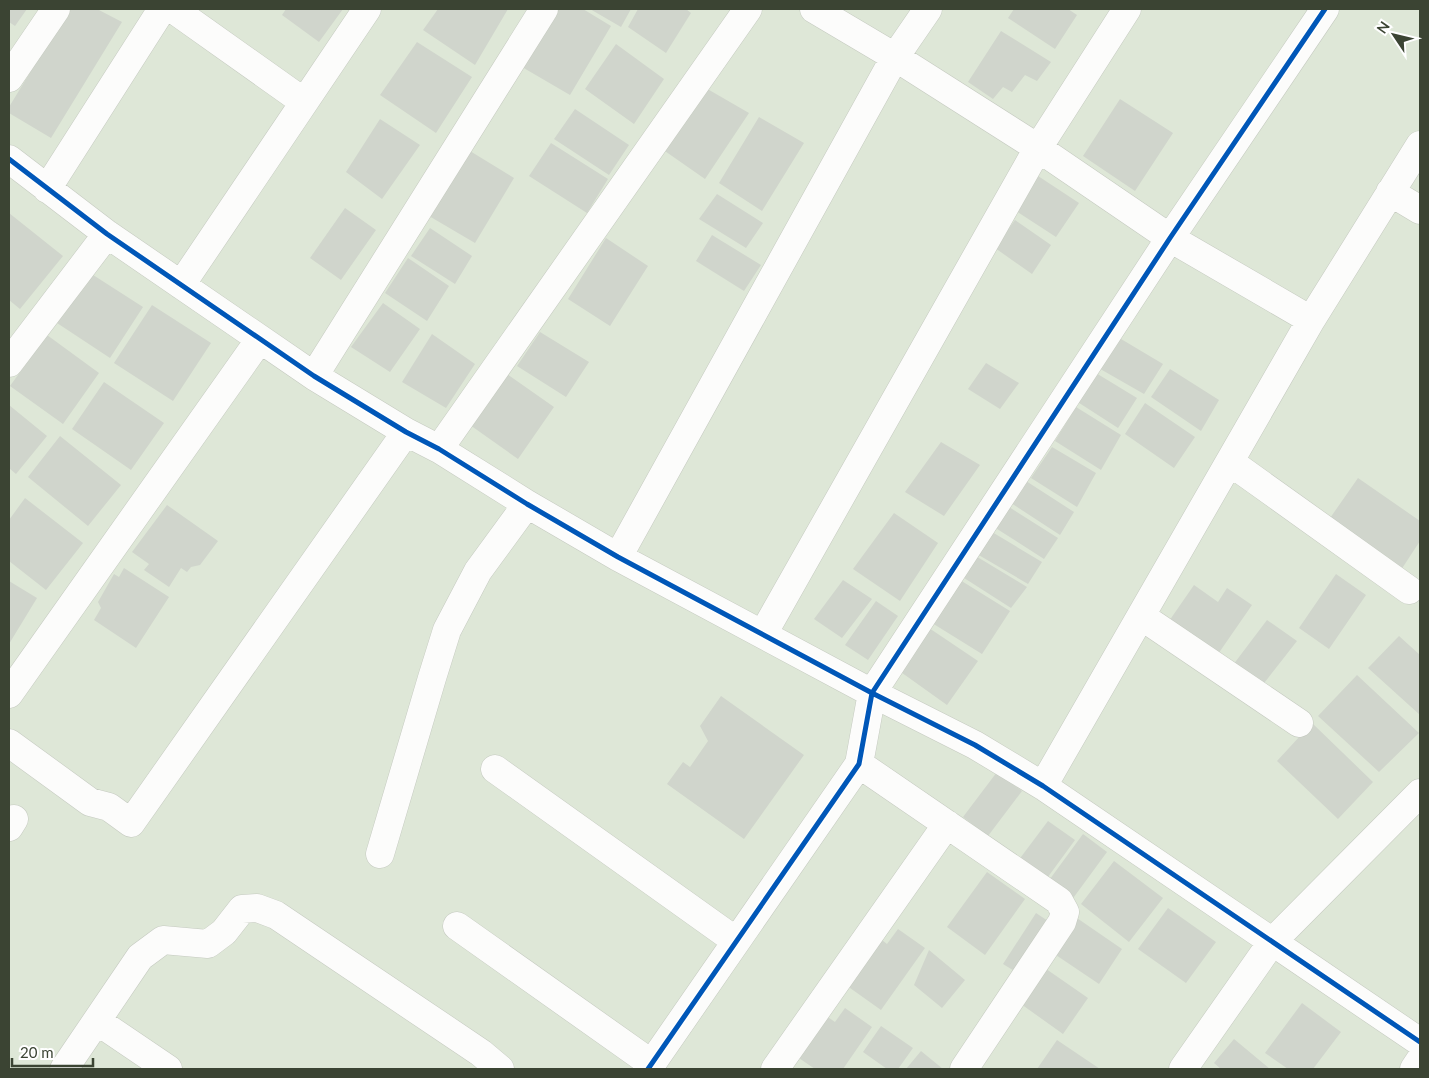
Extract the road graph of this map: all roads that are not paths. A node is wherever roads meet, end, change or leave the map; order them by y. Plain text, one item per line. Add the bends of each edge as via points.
1 (56, 9) edge
2 (162, 9) edge
3 (173, 9) edge
4 (367, 9) edge
5 (544, 9) edge
6 (748, 9) edge
7 (814, 9) edge
8 (928, 9) edge
9 (1127, 9) edge
10 (1325, 9) edge
11 (895, 57) junction
12 (9, 78) edge
13 (304, 102) junction
14 (1420, 145) edge
15 (1038, 148) junction
16 (9, 159) edge
17 (47, 189) junction
18 (1390, 192) junction
19 (1420, 210) edge
20 (107, 234) junction
21 (1170, 238) junction
22 (180, 285) junction
23 (1311, 320) junction
24 (260, 339) junction
25 (9, 363) edge
26 (314, 376) junction
27 (406, 432) junction
28 (439, 449) junction
29 (1230, 462) junction
30 (527, 504) junction
31 (618, 557) junction
32 (1409, 590) dead end
33 (1141, 616) junction
34 (763, 634) junction
35 (872, 693) junction
36 (9, 694) edge
37 (1298, 723) dead end
38 (9, 743) edge
39 (858, 764) junction
40 (494, 769) dead end
41 (1043, 786) junction
42 (1420, 793) edge
43 (947, 824) junction
44 (380, 854) dead end
45 (457, 926) dead end
46 (736, 941) junction
47 (1272, 942) junction
48 (97, 1021) junction
49 (1420, 1042) edge
50 (1420, 1060) edge
51 (650, 1067) edge
52 (64, 1069) edge
53 (168, 1069) edge
54 (500, 1069) edge
55 (775, 1069) edge
56 (964, 1069) edge
57 (1183, 1069) edge
58 (1414, 1069) edge

1 - 12 street
2 - 17 street
3 - 13 street
4 - 13 street
5 - 26 street
6 - 28 street
7 - 11 street
8 - 11 street
9 - 15 street
10 - 21 street
11 - 15 street
11 - 31 street
13 - 22 street
14 - 18 street
15 - 21 street
15 - 34 street
16 - 17 street
17 - 20 street
18 - 19 street
18 - 23 street
20 - 22 street
20 - 25 street
21 - 23 street
21 - 35 street
22 - 24 street
23 - 29 street
24 - 26 street
24 - 36 street
26 - 27 street
27 - 28 street
27 - 38 street via 131,823 109,807 90,802
28 - 30 street
29 - 32 street
29 - 33 street
30 - 31 street
30 - 44 street via 478,571 448,630
31 - 34 street
33 - 37 street
33 - 41 street
34 - 35 street
35 - 39 street
35 - 41 street via 975,745
39 - 43 street
39 - 46 street
40 - 46 street
41 - 47 street
42 - 47 street
43 - 55 street
43 - 56 street via 1059,901 1065,912 1062,922
45 - 51 street
46 - 51 street
47 - 49 street
47 - 57 street
48 - 52 street
48 - 53 street
48 - 54 street via 140,957 163,940 208,944 224,932 242,909 257,908 276,914
50 - 58 street

